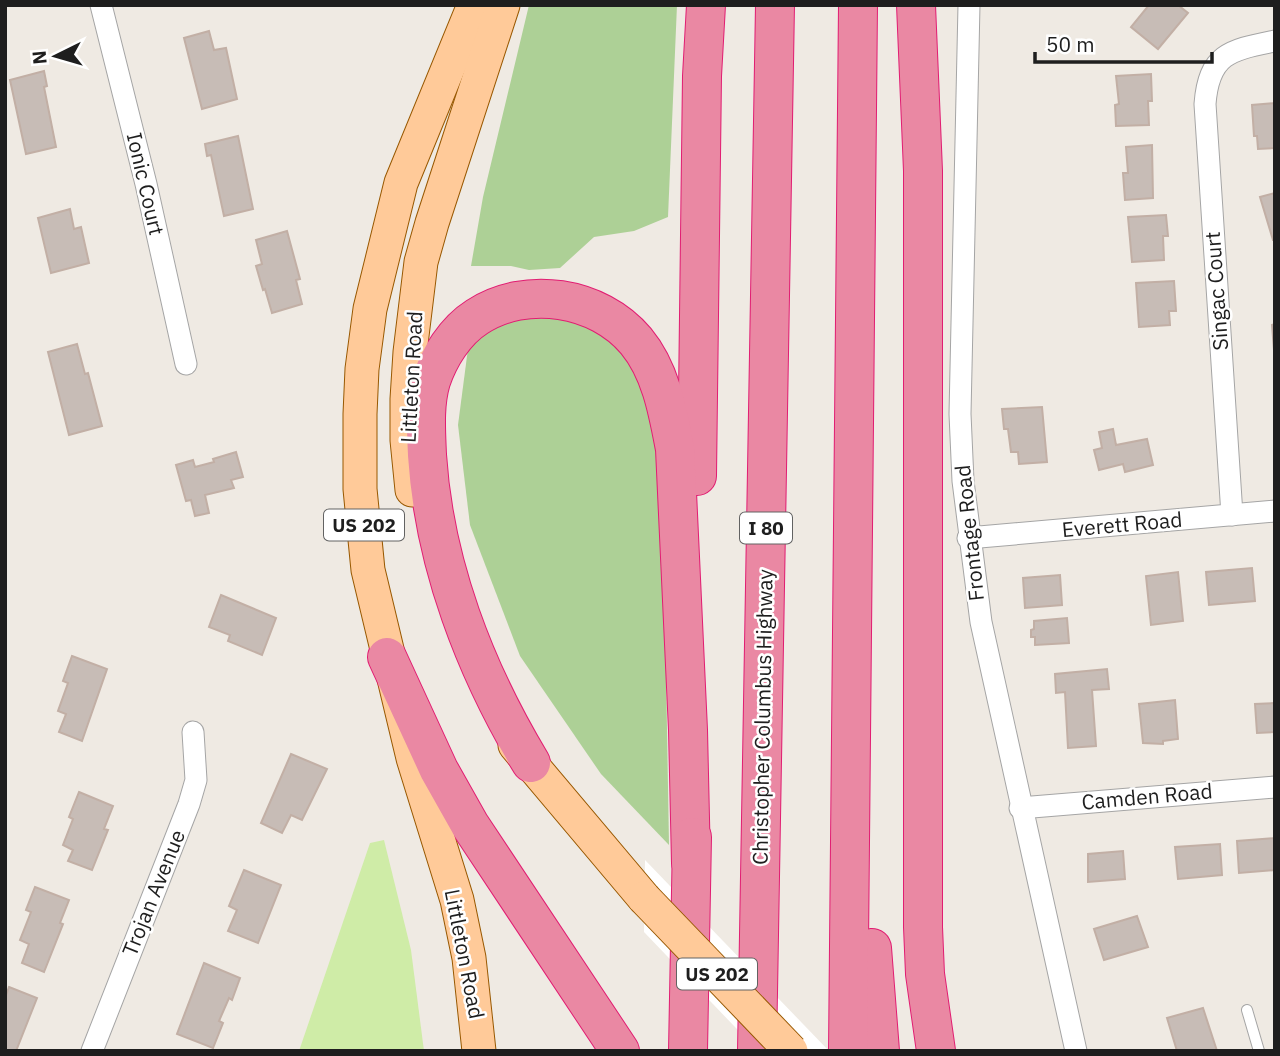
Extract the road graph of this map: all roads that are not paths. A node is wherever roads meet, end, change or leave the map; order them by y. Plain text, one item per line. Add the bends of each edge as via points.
1 (101, 5) edge
2 (474, 5) edge
3 (503, 5) edge
4 (706, 5) edge
5 (775, 5) edge
6 (858, 5) edge
7 (916, 5) edge
8 (969, 5) edge
9 (1275, 41) edge
10 (186, 364) dead end
11 (1275, 511) edge
12 (1232, 515) junction
13 (968, 538) junction
14 (387, 657) junction
15 (853, 707) junction
16 (193, 732) dead end
17 (531, 763) junction
18 (1275, 787) edge
19 (1020, 808) junction
20 (691, 863) junction
21 (1247, 1010) dead end
22 (92, 1051) edge
23 (479, 1051) edge
24 (620, 1051) edge
25 (688, 1051) edge
26 (757, 1051) edge
27 (791, 1051) edge
28 (848, 1051) edge
29 (880, 1051) edge
30 (936, 1051) edge
31 (1076, 1051) edge
32 (1259, 1051) edge

1 - 10 street, Ionic Court
2 - 14 main road, Littleton Road / US 202 via 401,183 369,321 359,414 360,489 368,570
3 - 17 main road, Littleton Road / US 202 via 421,262 410,352 407,440 417,524 440,609 456,649 498,725
4 - 20 highway
5 - 26 highway, Christopher Columbus Highway / I 80
6 - 15 highway
7 - 30 highway via 923,185 923,927
8 - 13 street, Frontage Road via 960,414
9 - 12 street, Singac Court via 1233,49 1213,69 1206,88
11 - 12 street, Everett Road
12 - 13 street, Everett Road
13 - 19 street, Frontage Road
14 - 23 main road, Littleton Road / US 202 via 457,900 469,958
14 - 24 highway via 428,748 470,825
15 - 28 highway
15 - 29 highway
16 - 22 street, Trojan Avenue via 196,779 189,804
17 - 20 highway via 505,721 447,572 429,480 425,415 441,358 466,326 509,304 547,299 586,305 625,330 651,364 662,390 675,449
17 - 27 main road, Littleton Road / US 202, bridge via 644,898
18 - 19 street, Camden Road
19 - 31 street, Frontage Road
20 - 25 highway
21 - 32 lane

